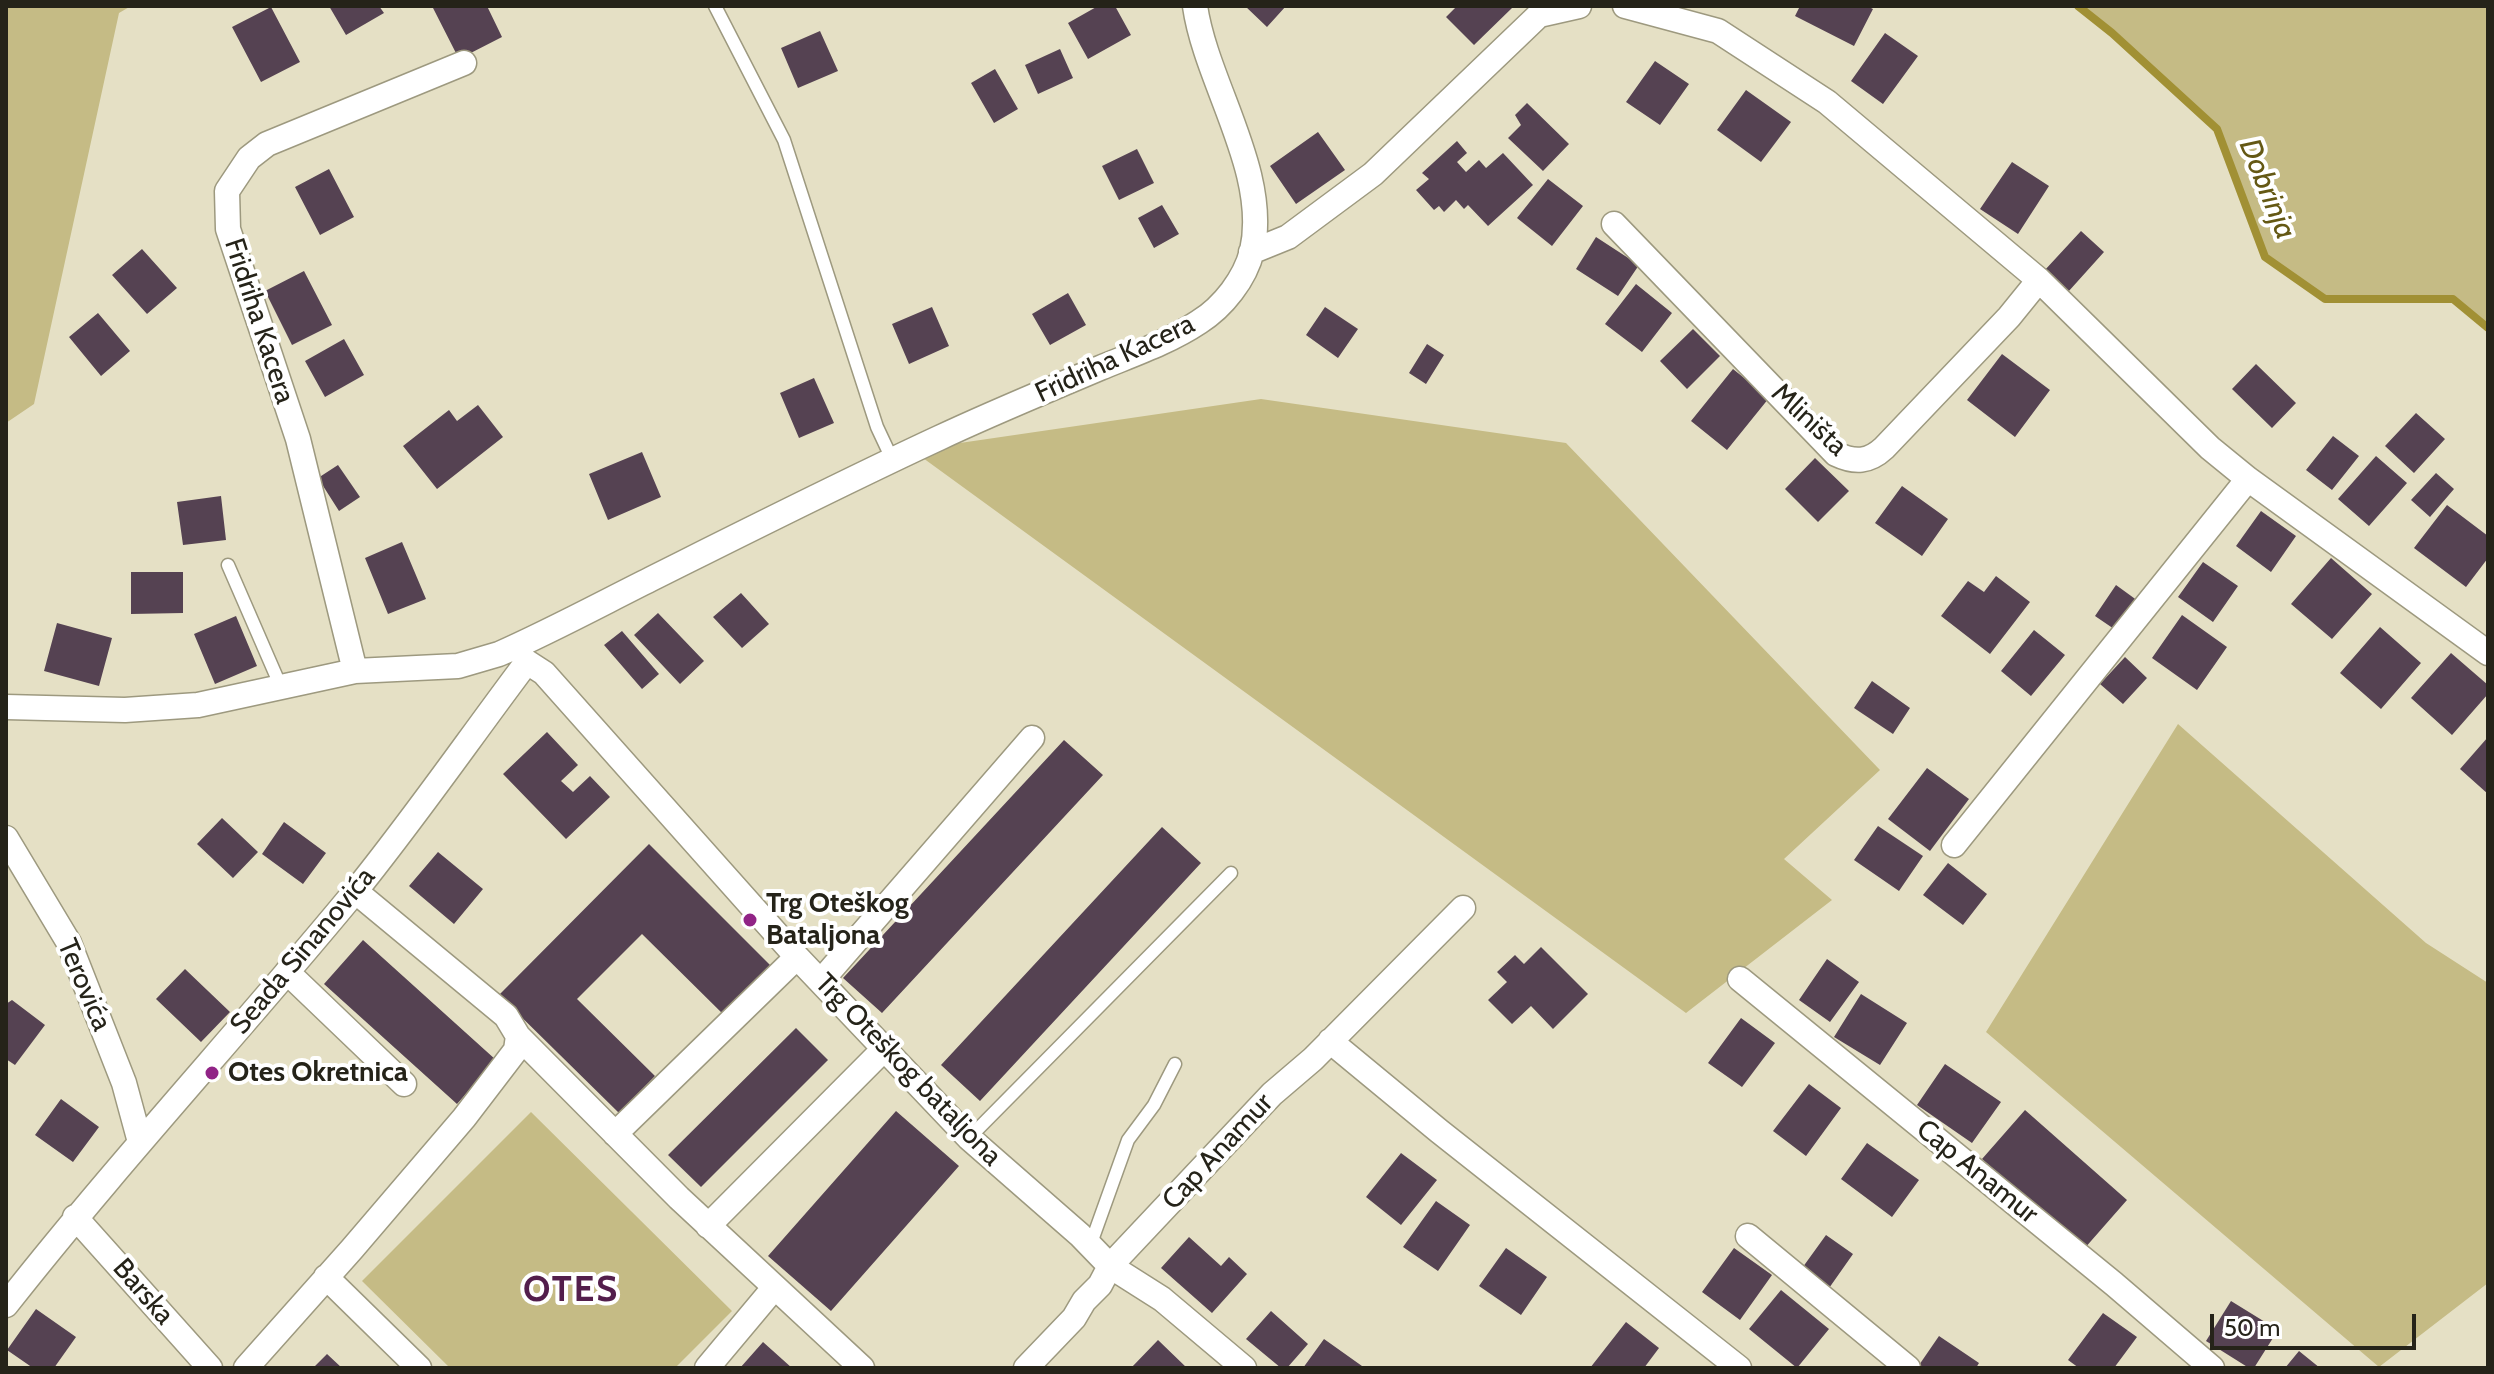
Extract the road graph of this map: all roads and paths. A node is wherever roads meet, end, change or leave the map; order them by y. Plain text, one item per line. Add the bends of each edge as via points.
1 (715, 6) edge
2 (1195, 6) edge
3 (1579, 6) edge
4 (1625, 6) edge
5 (464, 63) dead end
6 (1614, 224) dead end
7 (1251, 252) junction
8 (2039, 280) junction
9 (892, 459) junction
10 (2248, 479) junction
11 (228, 565) dead end
12 (526, 652) junction
13 (2488, 653) edge
14 (355, 671) junction
15 (281, 687) junction
16 (6, 707) edge
17 (1032, 738) dead end
18 (6, 838) edge
19 (1954, 845) dead end
20 (1231, 873) dead end
21 (355, 891) junction
22 (1463, 908) dead end
23 (797, 957) junction
24 (287, 972) junction
25 (1740, 979) dead end
26 (821, 981) junction
27 (518, 1036) junction
28 (1330, 1041) junction
29 (884, 1049) junction
30 (1175, 1064) dead end
31 (404, 1084) dead end
32 (615, 1134) junction
33 (969, 1138) junction
34 (140, 1142) junction
35 (75, 1217) junction
36 (708, 1226) junction
37 (1748, 1236) dead end
38 (1090, 1246) junction
39 (1110, 1266) junction
40 (326, 1277) junction
41 (774, 1288) junction
42 (6, 1305) edge
43 (210, 1368) edge
44 (246, 1368) edge
45 (419, 1368) edge
46 (707, 1368) edge
47 (862, 1368) edge
48 (1026, 1368) edge
49 (1244, 1368) edge
50 (1739, 1368) edge
51 (1908, 1368) edge
52 (2212, 1368) edge

1 - 9 lane via 784,140
2 - 7 street, Fridriha Kacera via 1254,200
3 - 7 street via 1539,15 1373,174 1288,237
4 - 8 street via 1718,31 1827,102
5 - 14 street, Fridriha Kacera via 267,144 249,158 227,191 228,229 298,439
6 - 8 street, Mliništa via 1836,454 1848,460 1875,457
7 - 9 street, Fridriha Kacera via 1227,298 1169,340
8 - 10 street
9 - 12 street, Fridriha Kacera
10 - 13 street
10 - 19 street
11 - 15 lane
12 - 14 street, Fridriha Kacera via 458,666
12 - 21 street, Seada Sinanovića
12 - 23 street, Trg Oteškog bataljona
14 - 15 street, Fridriha Kacera
15 - 16 street, Fridriha Kacera via 198,705 125,710
17 - 26 street
18 - 34 street, Terovića via 69,943 124,1083
20 - 33 lane
21 - 24 street, Seada Sinanovića
21 - 27 street via 506,1016
22 - 28 street, Cap Anamur
23 - 26 street, Trg Oteškog bataljona
23 - 32 street
24 - 31 street
24 - 34 street, Seada Sinanovića
25 - 52 street, Cap Anamur
26 - 29 street, Trg Oteškog bataljona
27 - 32 street
27 - 40 street via 509,1061 464,1118
28 - 39 street, Cap Anamur via 1272,1094
28 - 50 street
29 - 33 street, Trg Oteškog bataljona
29 - 36 street
30 - 38 lane via 1128,1140
32 - 36 street
33 - 38 street, Trg Oteškog bataljona
34 - 35 street, Seada Sinanovića
35 - 42 street, Seada Sinanovića
35 - 43 street, Barska
36 - 41 street
37 - 51 street
38 - 39 street, Trg Oteškog bataljona
39 - 48 street via 1074,1318
39 - 49 street, Trg Oteškog bataljona via 1162,1299
40 - 44 street
40 - 45 street
41 - 46 street
41 - 47 street

